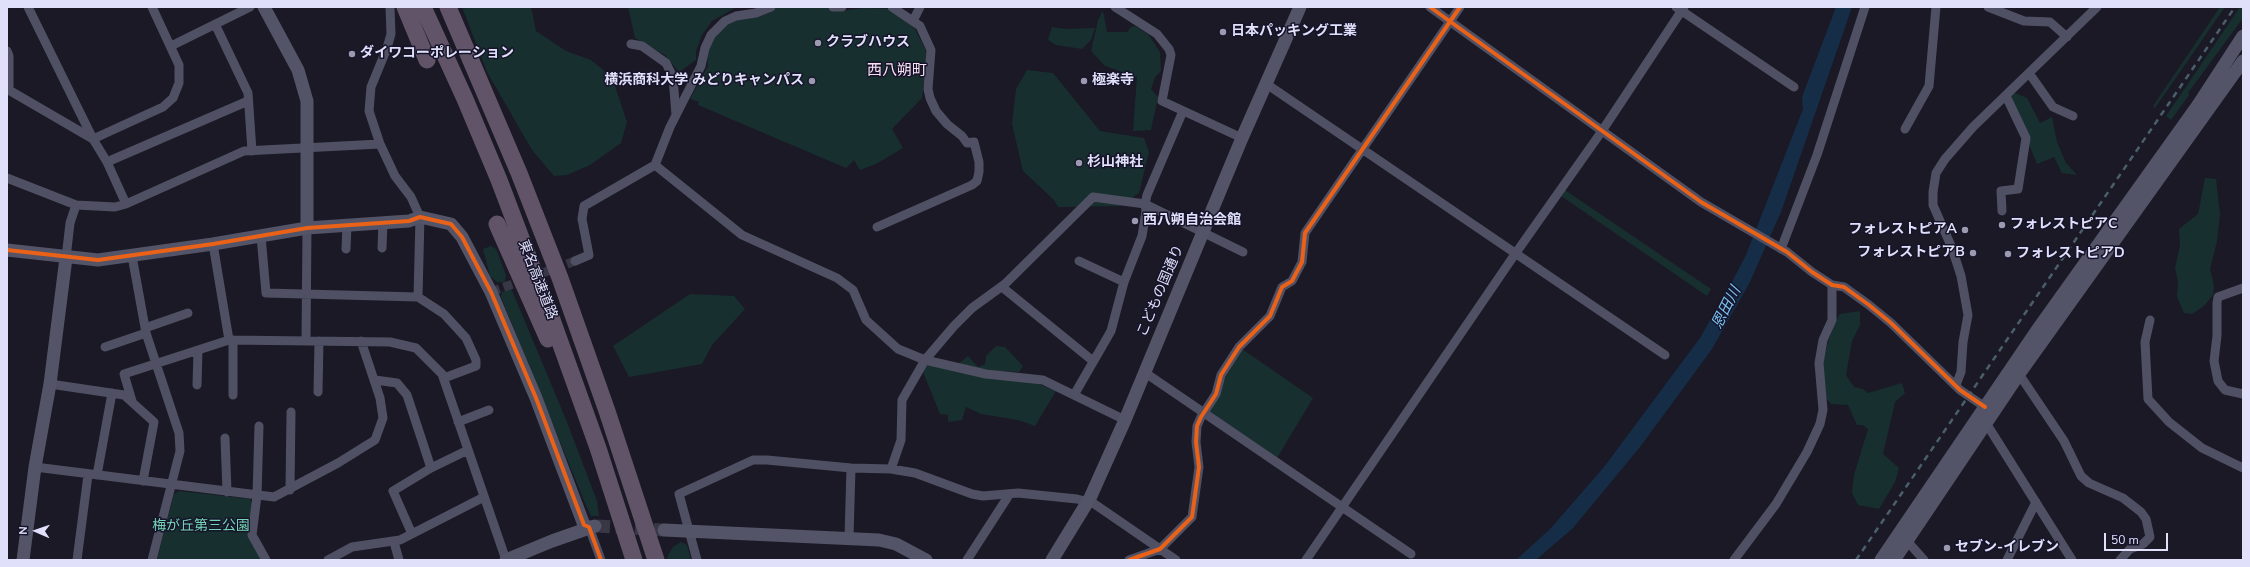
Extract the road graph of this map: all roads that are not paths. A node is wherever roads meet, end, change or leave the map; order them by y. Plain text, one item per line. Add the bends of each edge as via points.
1 (28, 7) edge
2 (152, 7) edge
3 (250, 7) edge
4 (264, 7) edge
5 (390, 7) edge
6 (405, 7) edge
7 (423, 7) edge
8 (448, 7) edge
9 (771, 7) edge
10 (833, 7) edge
11 (842, 7) edge
12 (892, 7) edge
13 (920, 7) edge
14 (1115, 7) edge
15 (1300, 7) edge
16 (1430, 7) edge
17 (1460, 7) edge
18 (1866, 7) edge
19 (1936, 7) edge
20 (1988, 7) edge
21 (2097, 7) edge
22 (1680, 8) edge
23 (1132, 12) edge
24 (913, 21) junction
25 (1450, 21) junction
26 (215, 24) junction
27 (2243, 36) edge
28 (2067, 37) junction
29 (631, 44) dead end
30 (171, 46) junction
31 (7, 50) edge
32 (427, 60) dead end
33 (2243, 61) edge
34 (2029, 73) junction
35 (1265, 83) junction
36 (1794, 87) dead end
37 (8, 89) edge
38 (2006, 96) junction
39 (248, 101) junction
40 (1184, 111) junction
41 (676, 115) junction
42 (2073, 116) dead end
43 (1905, 129) dead end
44 (1602, 131) junction
45 (1242, 138) junction
46 (93, 139) junction
47 (380, 144) junction
48 (308, 148) junction
49 (1363, 149) junction
50 (252, 151) junction
51 (106, 162) junction
52 (655, 165) junction
53 (7, 178) edge
54 (126, 204) junction
55 (1145, 204) junction
56 (76, 205) junction
57 (2002, 211) dead end
58 (420, 217) junction
59 (383, 222) junction
60 (497, 224) dead end
61 (347, 225) junction
62 (877, 227) dead end
63 (307, 228) junction
64 (1203, 233) junction
65 (261, 236) junction
66 (213, 244) junction
67 (382, 248) dead end
68 (1779, 248) junction
69 (7, 250) edge
70 (346, 250) dead end
71 (1243, 252) dead end
72 (1516, 253) junction
73 (132, 256) junction
74 (66, 258) junction
75 (575, 261) tunnel mouth
76 (1079, 261) dead end
77 (1124, 282) junction
78 (1832, 285) junction
79 (1002, 286) junction
80 (2243, 288) edge
81 (307, 295) junction
82 (418, 297) junction
83 (188, 313) dead end
84 (2150, 320) dead end
85 (145, 331) junction
86 (231, 340) junction
87 (306, 341) junction
88 (319, 341) junction
89 (361, 341) junction
90 (104, 347) dead end
91 (198, 350) junction
92 (1665, 355) dead end
93 (925, 360) junction
94 (1093, 361) junction
95 (157, 362) junction
96 (1144, 372) junction
97 (2019, 374) junction
98 (444, 378) junction
99 (375, 380) junction
100 (50, 384) junction
101 (1956, 385) junction
102 (197, 386) dead end
103 (318, 392) dead end
104 (112, 393) junction
105 (2243, 394) edge
106 (233, 395) dead end
107 (1074, 395) junction
108 (132, 401) junction
109 (1985, 407) junction
110 (489, 410) dead end
111 (291, 412) dead end
112 (1204, 412) junction
113 (1126, 420) junction
114 (458, 422) junction
115 (1986, 423) junction
116 (260, 426) dead end
117 (225, 438) dead end
118 (598, 448) junction
119 (468, 450) junction
120 (36, 467) junction
121 (432, 468) junction
122 (851, 468) junction
123 (2243, 468) edge
124 (891, 469) junction
125 (93, 475) junction
126 (143, 481) junction
127 (171, 486) junction
128 (290, 490) junction
129 (226, 492) junction
130 (1009, 495) junction
131 (257, 496) junction
132 (484, 497) junction
133 (2036, 502) junction
134 (1087, 503) junction
135 (1342, 507) junction
136 (593, 527) junction
137 (664, 530) tunnel mouth
138 (689, 531) junction
139 (412, 534) junction
140 (849, 537) junction
141 (1907, 541) junction
142 (394, 542) junction
143 (1160, 549) junction
144 (1411, 554) dead end
145 (23, 560) edge
146 (77, 560) edge
147 (152, 560) edge
148 (266, 560) edge
149 (328, 560) edge
150 (399, 560) edge
151 (506, 560) edge
152 (601, 560) edge
153 (634, 560) edge
154 (656, 560) edge
155 (697, 560) edge
156 (926, 560) edge
157 (967, 560) edge
158 (1052, 560) edge
159 (1129, 560) edge
160 (1176, 560) edge
161 (1306, 560) edge
162 (1734, 560) edge
163 (1881, 560) edge
164 (1894, 560) edge
165 (1924, 560) edge
166 (2007, 560) edge
167 (2072, 560) edge
168 (2120, 560) edge

1 - 46 street
2 - 30 street
3 - 26 street
4 - 48 street via 303,85 307,101
5 - 47 street via 391,34 368,99
6 - 32 highway
7 - 118 highway, 東名高速道路 via 499,180
8 - 154 highway, 東名高速道路 via 519,173 560,278
9 - 41 street via 756,13 736,16 725,21 714,31 704,48 702,66
10 - 11 street
12 - 24 street
13 - 24 street
14 - 23 street
15 - 35 street, こどもの国通り
16 - 25 street
17 - 25 street
18 - 68 street via 1817,156
19 - 43 street via 1929,86
20 - 28 street via 2024,21 2050,22
21 - 28 street
22 - 36 street
22 - 44 street
23 - 40 street via 1157,34 1169,49 1170,59 1162,100
24 - 62 street via 920,26 931,50 928,89 930,98 936,111 947,124 967,143 974,142 979,172 977,181 972,185
25 - 44 street
25 - 49 street
26 - 30 street
26 - 39 street via 248,93
27 - 109 street via 2198,105
28 - 34 street via 2063,38
29 - 41 street via 642,46 666,63 673,77
30 - 46 street via 179,65 179,83 173,98 163,107
31 - 37 street
33 - 97 street
34 - 38 street
34 - 42 street via 2053,107
35 - 45 street, こどもの国通り
35 - 49 street
37 - 46 street
38 - 57 street via 2026,138 2018,189 2001,191
38 - 101 street via 1973,127 1945,159 1935,178 1933,205 1952,248 1968,309 1961,372
39 - 50 street
39 - 51 street
40 - 45 street
40 - 55 street
41 - 52 street
44 - 68 street via 1701,202
44 - 72 street
45 - 64 street, こどもの国通り
46 - 51 street
47 - 48 street
47 - 58 street via 395,176 411,197
48 - 50 street
48 - 63 street
49 - 72 street
49 - 112 street via 1305,233 1302,262 1292,282 1282,287 1270,316 1239,347 1221,375 1216,394
50 - 54 street via 244,151
51 - 54 street
52 - 75 street via 584,206 582,218 589,255
52 - 93 street via 742,235 836,278 853,290 866,320 898,349
53 - 56 street
54 - 56 street via 115,207
55 - 64 street
55 - 77 street via 1142,236
55 - 79 street via 1093,197
56 - 74 street via 70,223
58 - 59 street via 409,221
58 - 82 street
58 - 136 street via 451,224 462,237 491,292 536,398 584,524
59 - 61 street
59 - 67 street
60 - 118 highway
61 - 63 street
61 - 70 street
63 - 65 street
63 - 81 street
64 - 71 street
64 - 96 street, こどもの国通り
65 - 66 street
65 - 81 street via 266,293
66 - 73 street
66 - 86 street
68 - 78 street
69 - 74 street
72 - 92 street
72 - 135 street
73 - 74 street via 98,260
73 - 85 street
74 - 100 street
76 - 77 street
77 - 94 street via 1112,331
78 - 101 street via 1844,287 1877,311
78 - 162 street via 1832,320 1823,340 1819,363 1823,410 1820,424 1807,452 1776,504
79 - 93 street via 972,308
79 - 94 street
80 - 105 street via 2218,297 2218,336 2214,361 2218,381 2225,390
81 - 82 street via 370,294
81 - 87 street
82 - 98 street via 453,322 466,338 476,360 476,366
83 - 85 street
84 - 123 street via 2145,342 2148,399 2169,422 2202,448
85 - 90 street
85 - 95 street
86 - 87 street
86 - 91 street
86 - 106 street
87 - 88 street
88 - 89 street
88 - 103 street
89 - 98 street via 403,344 416,348 432,362
89 - 99 street
91 - 95 street
91 - 102 street
93 - 107 street via 986,374 1043,380
93 - 124 street via 902,400 902,440
94 - 107 street
95 - 108 street via 124,374
95 - 127 street via 179,432 180,451
96 - 112 street
96 - 113 street, こどもの国通り
97 - 115 street
97 - 168 street via 2064,440 2081,476 2089,483 2123,498 2146,519 2150,537
98 - 114 street
99 - 121 street via 397,383 408,395
99 - 128 street via 383,418 374,440 365,448
100 - 104 street
100 - 120 street
101 - 109 street
104 - 108 street via 124,395
104 - 125 street
107 - 113 street
108 - 126 street via 154,422
109 - 163 street
110 - 114 street
111 - 128 street
112 - 135 street
112 - 143 street via 1196,431 1199,467 1192,517
113 - 134 street, こどもの国通り
114 - 119 street
115 - 133 street
115 - 141 street
116 - 131 street
117 - 129 street
118 - 153 highway, 東名高速道路
119 - 121 street
119 - 132 street
120 - 125 street
120 - 145 street
121 - 139 street via 393,491
122 - 124 street
122 - 138 street via 753,460 679,494
122 - 140 street
124 - 130 street via 915,473 972,494
125 - 126 street
125 - 146 street
126 - 127 street
127 - 129 street via 192,486
127 - 147 street
128 - 131 street via 274,497
129 - 131 street
130 - 134 street via 1018,493 1077,499
130 - 157 street
131 - 148 street via 252,535
132 - 139 street
132 - 151 street
133 - 166 street
133 - 167 street
134 - 143 street via 1094,503
134 - 158 street, こどもの国通り
135 - 144 street
135 - 161 street
136 - 151 street
136 - 152 street
137 - 138 street
138 - 140 street
138 - 155 street
139 - 142 street
140 - 156 street via 896,544
141 - 164 street
141 - 165 street
142 - 149 street via 352,547
142 - 150 street
143 - 159 street
143 - 160 street

